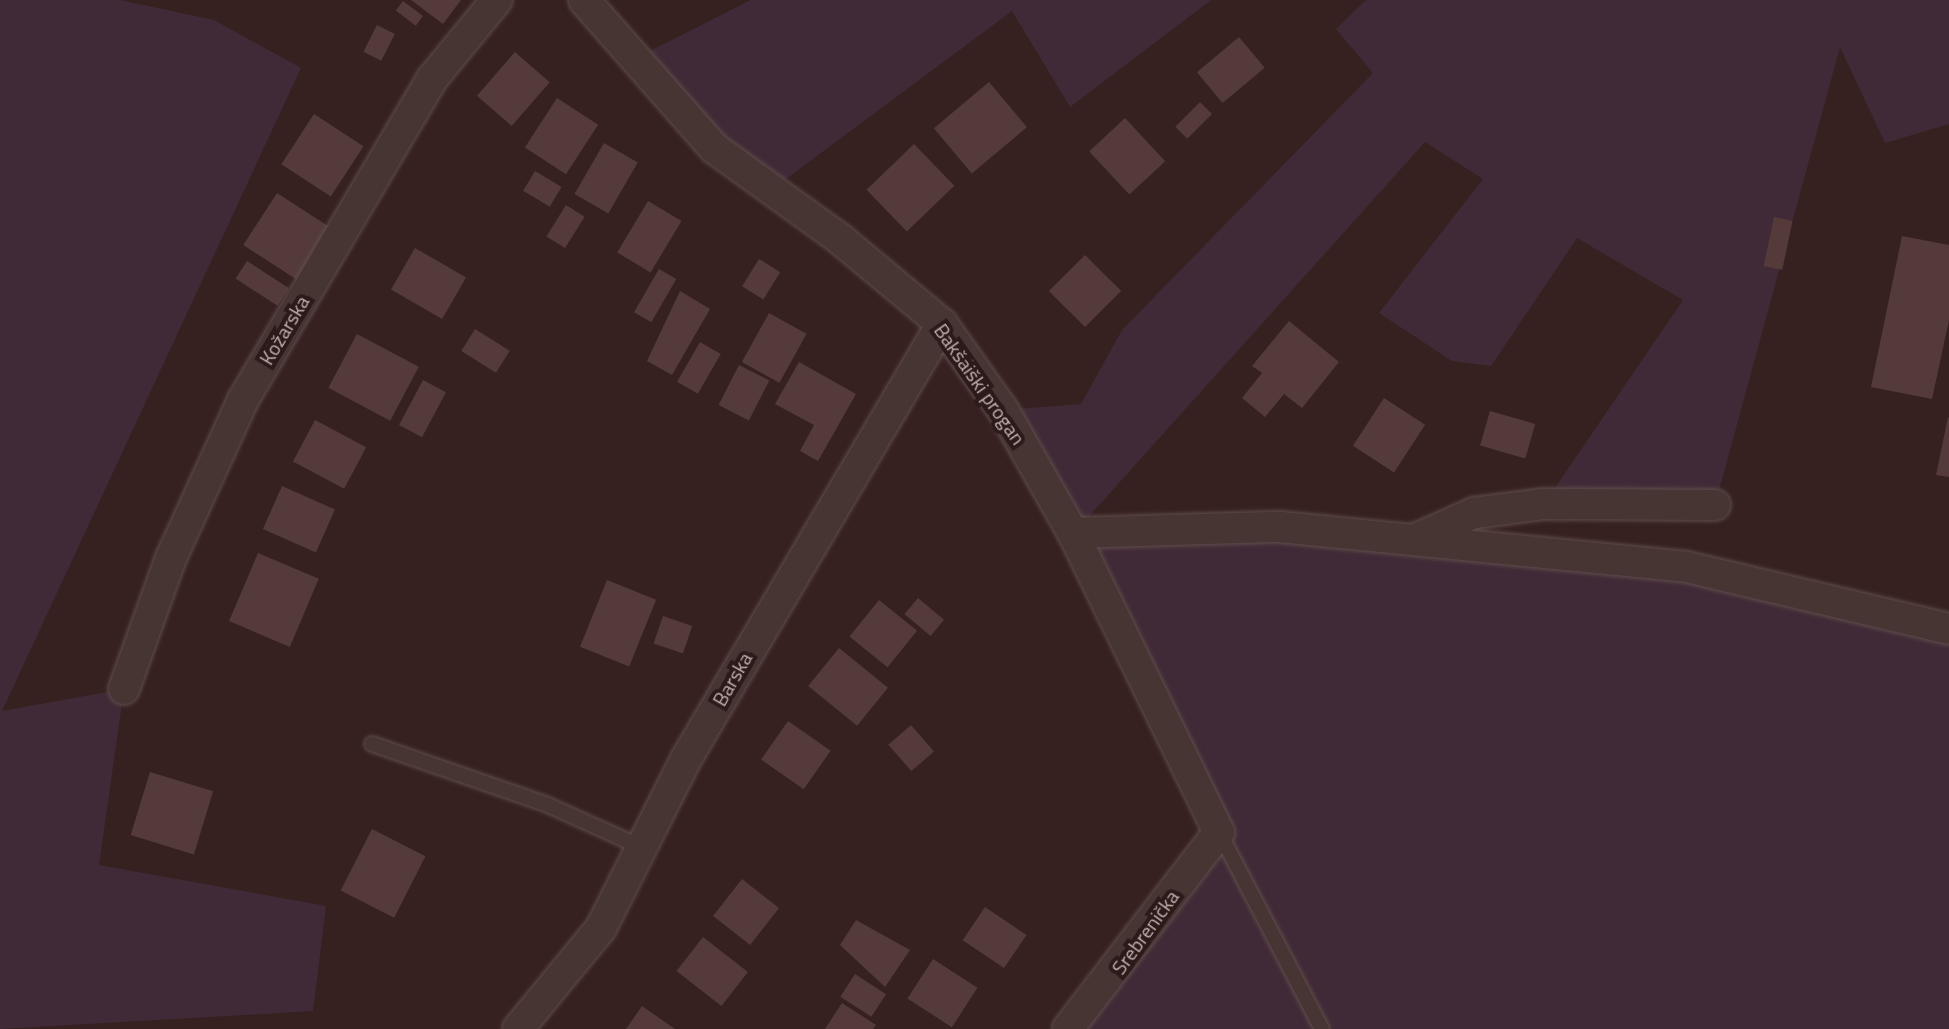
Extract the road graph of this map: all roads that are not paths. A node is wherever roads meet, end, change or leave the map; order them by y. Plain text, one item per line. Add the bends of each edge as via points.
1 (497, 0) edge
2 (584, 0) edge
3 (942, 324) junction
4 (1715, 505) dead end
5 (1073, 533) junction
6 (1415, 540) junction
7 (1949, 629) edge
8 (124, 689) dead end
9 (372, 744) dead end
10 (1219, 832) junction
11 (639, 846) junction
12 (518, 1029) edge
13 (1068, 1029) edge
14 (1322, 1029) edge

1 - 8 street, Kožarska via 432,79 243,400 171,558
2 - 3 street, Bakšaiški progan via 714,148
3 - 5 street, Bakšaiški progan via 1003,410
3 - 11 street, Barska
4 - 6 street via 1544,504 1474,513
5 - 6 street via 1280,527
5 - 10 street, Bakšaiški progan
6 - 7 street via 1687,567
9 - 11 lane via 548,805
10 - 13 street, Srebrenička
10 - 14 lane
11 - 12 street, Barska via 601,928

